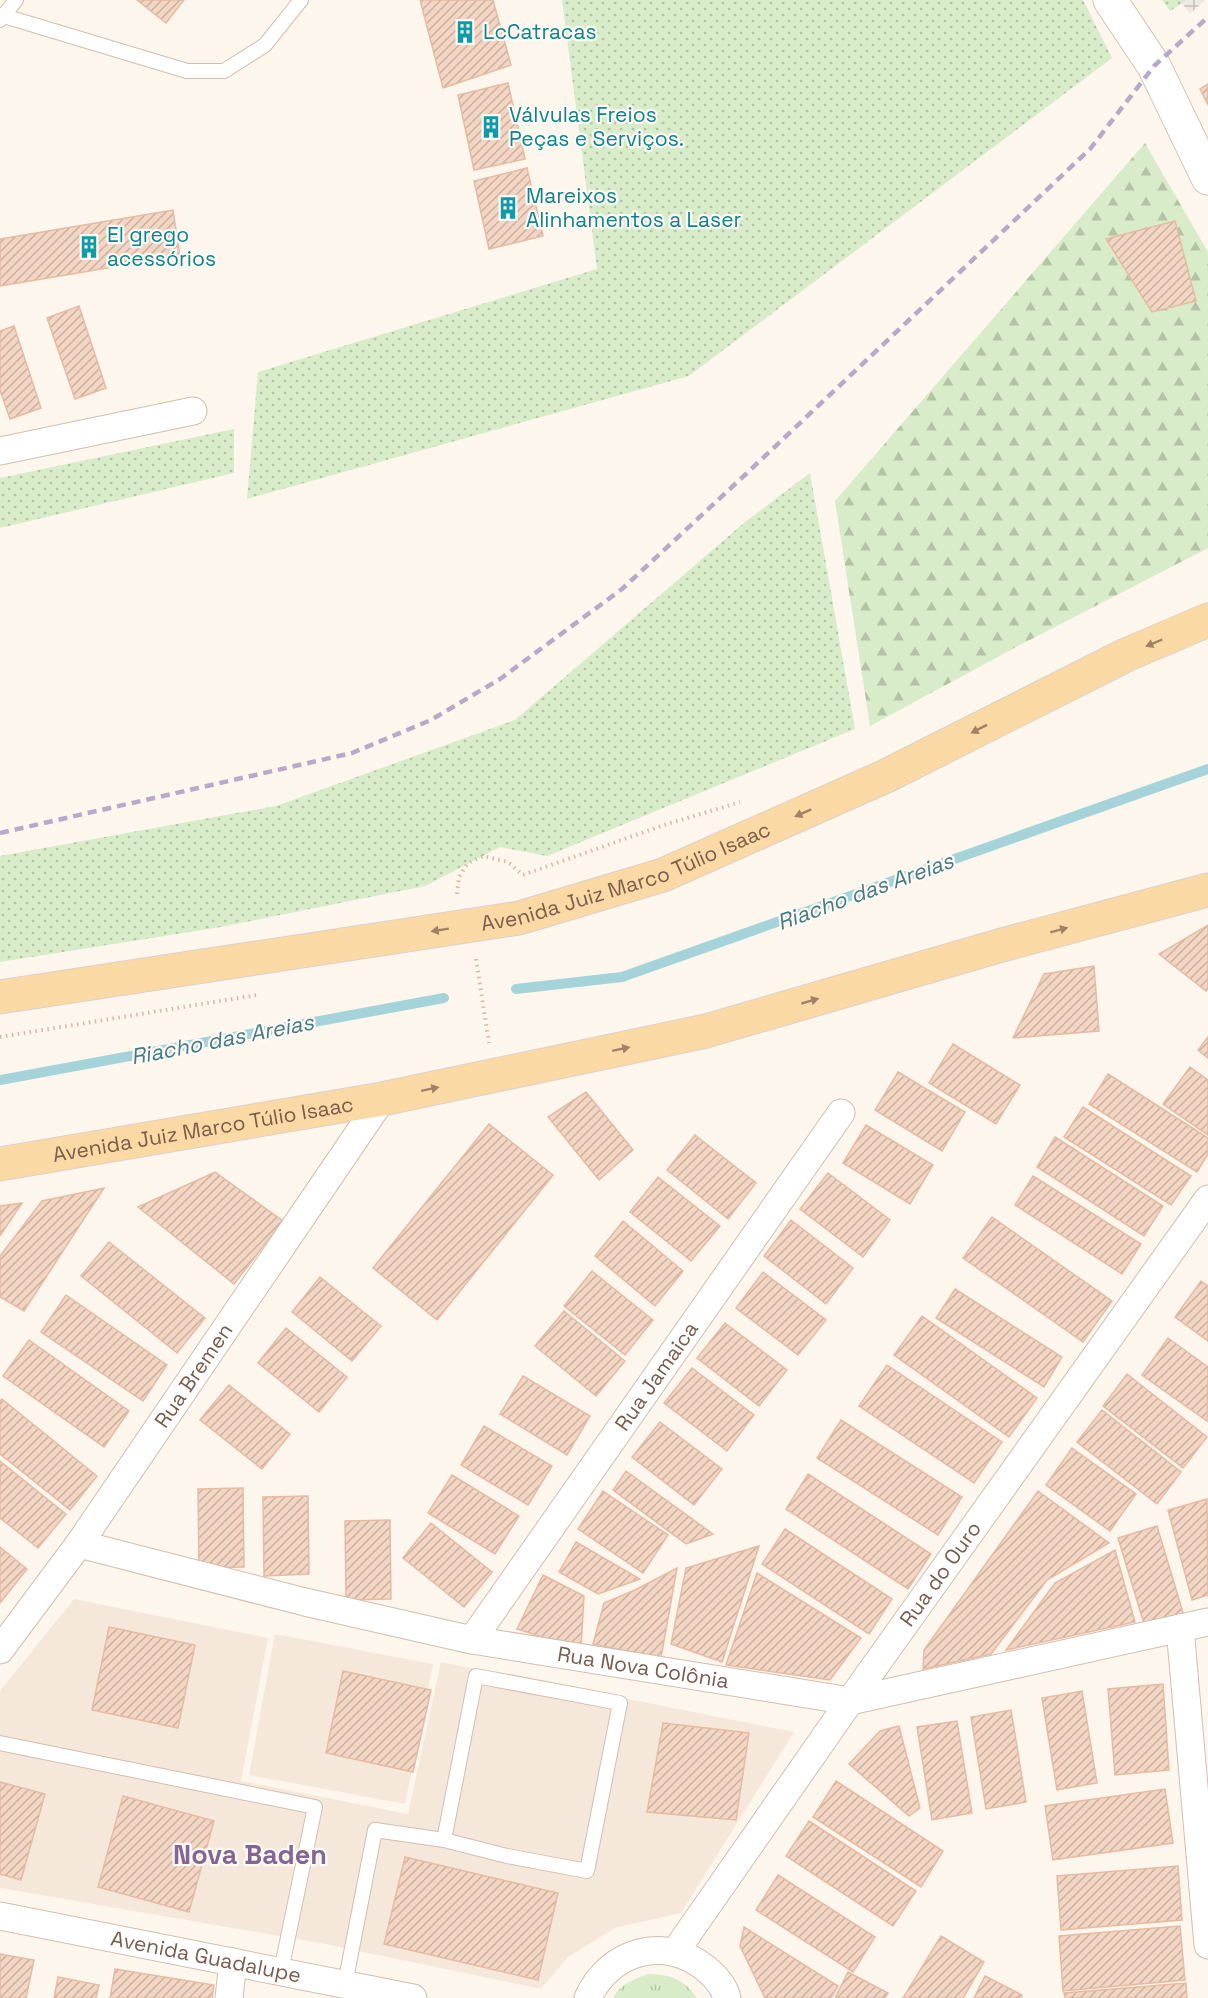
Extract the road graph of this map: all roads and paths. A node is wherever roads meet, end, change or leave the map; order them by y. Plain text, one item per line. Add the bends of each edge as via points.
1 (16, 0) edge
2 (302, 0) edge
3 (1110, 0) edge
4 (2, 18) edge
5 (1208, 178) edge
6 (193, 411) dead end
7 (0, 451) edge
8 (1208, 620) edge
9 (741, 801) dead end
10 (1208, 890) edge
11 (468, 926) junction
12 (260, 994) dead end
13 (0, 997) edge
14 (0, 1037) edge
15 (489, 1047) dead end
16 (382, 1099) junction
17 (841, 1113) dead end
18 (0, 1164) edge
19 (1208, 1198) edge
20 (79, 1544) junction
21 (1208, 1622) edge
22 (1180, 1628) junction
23 (472, 1640) junction
24 (0, 1650) edge
25 (850, 1701) junction
26 (0, 1743) edge
27 (444, 1840) junction
28 (0, 1916) edge
29 (1208, 1945) edge
30 (675, 1952) junction
31 (233, 1962) junction
32 (281, 1971) junction
33 (345, 1984) junction
34 (229, 1998) edge
35 (413, 1998) edge
36 (588, 1998) edge
37 (727, 1998) edge

1 - 4 lane
2 - 4 lane via 265,45 224,71 188,71
3 - 5 main road via 1154,66
6 - 7 street
8 -> 11 main road, Avenida Juiz Marco Túlio Isaac via 1125,655 886,776 663,875 519,918
9 - 11 path via 523,875 508,862 483,856 468,863 459,877 456,897
16 -> 10 main road, Avenida Juiz Marco Túlio Isaac via 706,1031
11 -> 13 main road, Avenida Juiz Marco Túlio Isaac
11 - 15 path
12 - 14 path
16 - 18 main road, Avenida Juiz Marco Túlio Isaac
16 - 20 street, Rua Bremen
17 - 23 street, Rua Jamaica
19 - 25 street, Rua do Ouro
20 - 23 street, Rua Nova Colônia
20 - 24 street, Rua Bremen
21 - 22 street, Rua Nova Colônia
22 - 25 street, Rua Nova Colônia
22 - 29 street
23 - 25 street, Rua Nova Colônia
25 - 30 street, Rua do Ouro
26 - 32 lane via 315,1807
27 - 27 lane via 587,1871 620,1703 476,1676
27 - 33 lane via 375,1830
28 - 31 street, Avenida Guadalupe
30 - 36 street via 652,1950 629,1956 609,1968
30 - 37 street via 696,1960 713,1974
31 - 32 street, Avenida Guadalupe
31 - 34 street
32 - 33 street, Avenida Guadalupe
33 - 35 street, Avenida Guadalupe

